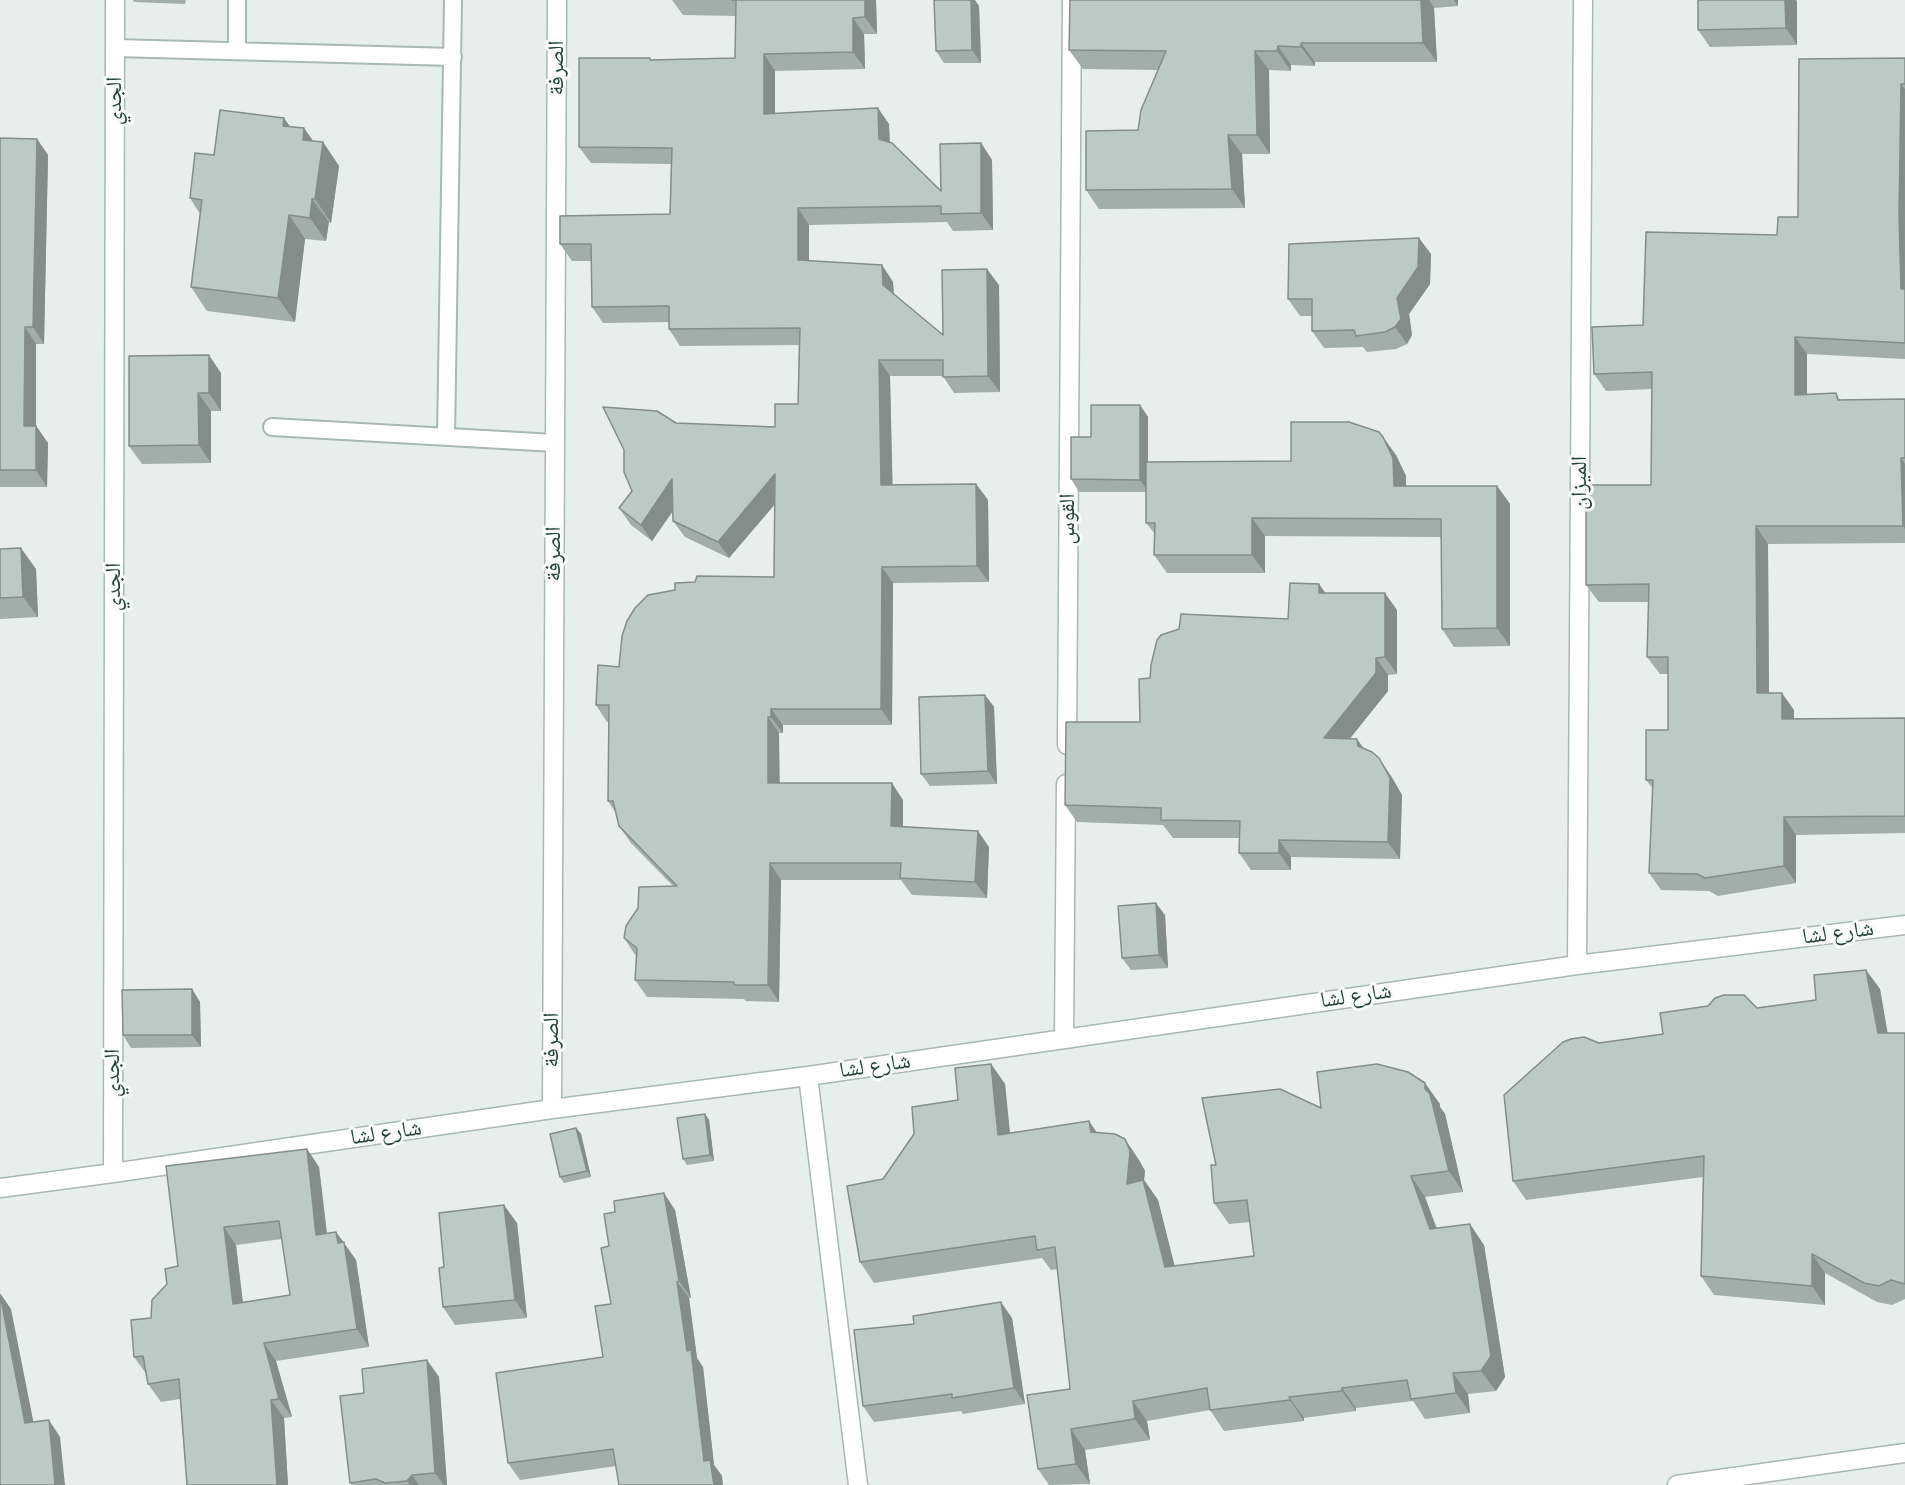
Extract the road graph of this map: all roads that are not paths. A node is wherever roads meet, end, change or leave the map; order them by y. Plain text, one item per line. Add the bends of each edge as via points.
1 (115, 0) edge
2 (237, 0) edge
3 (453, 0) edge
4 (557, 0) edge
5 (1072, 0) edge
6 (1583, 0) edge
7 (115, 48) junction
8 (237, 51) junction
9 (453, 57) junction
10 (272, 427) dead end
11 (446, 437) junction
12 (555, 443) junction
13 (1905, 925) edge
14 (1576, 965) junction
15 (1064, 1038) junction
16 (808, 1076) junction
17 (552, 1109) junction
18 (113, 1173) junction
19 (0, 1188) edge
20 (1905, 1453) edge
21 (858, 1485) edge
22 (1677, 1485) edge

1 - 7 street, الجدي
2 - 8 lane
3 - 9 lane
4 - 12 street, الصرفة
5 - 15 street, القوس
6 - 14 street, الميزان
7 - 8 lane
7 - 18 street, الجدي
8 - 9 lane
9 - 11 lane
10 - 11 lane
11 - 12 lane
12 - 17 street, الصرفة
13 - 14 street, شارع لشا
14 - 15 street, شارع لشا
15 - 16 street, شارع لشا
16 - 17 street, شارع لشا
16 - 21 street, شارع لشا
17 - 18 street, شارع لشا
18 - 19 street, شارع لشا
20 - 22 street

